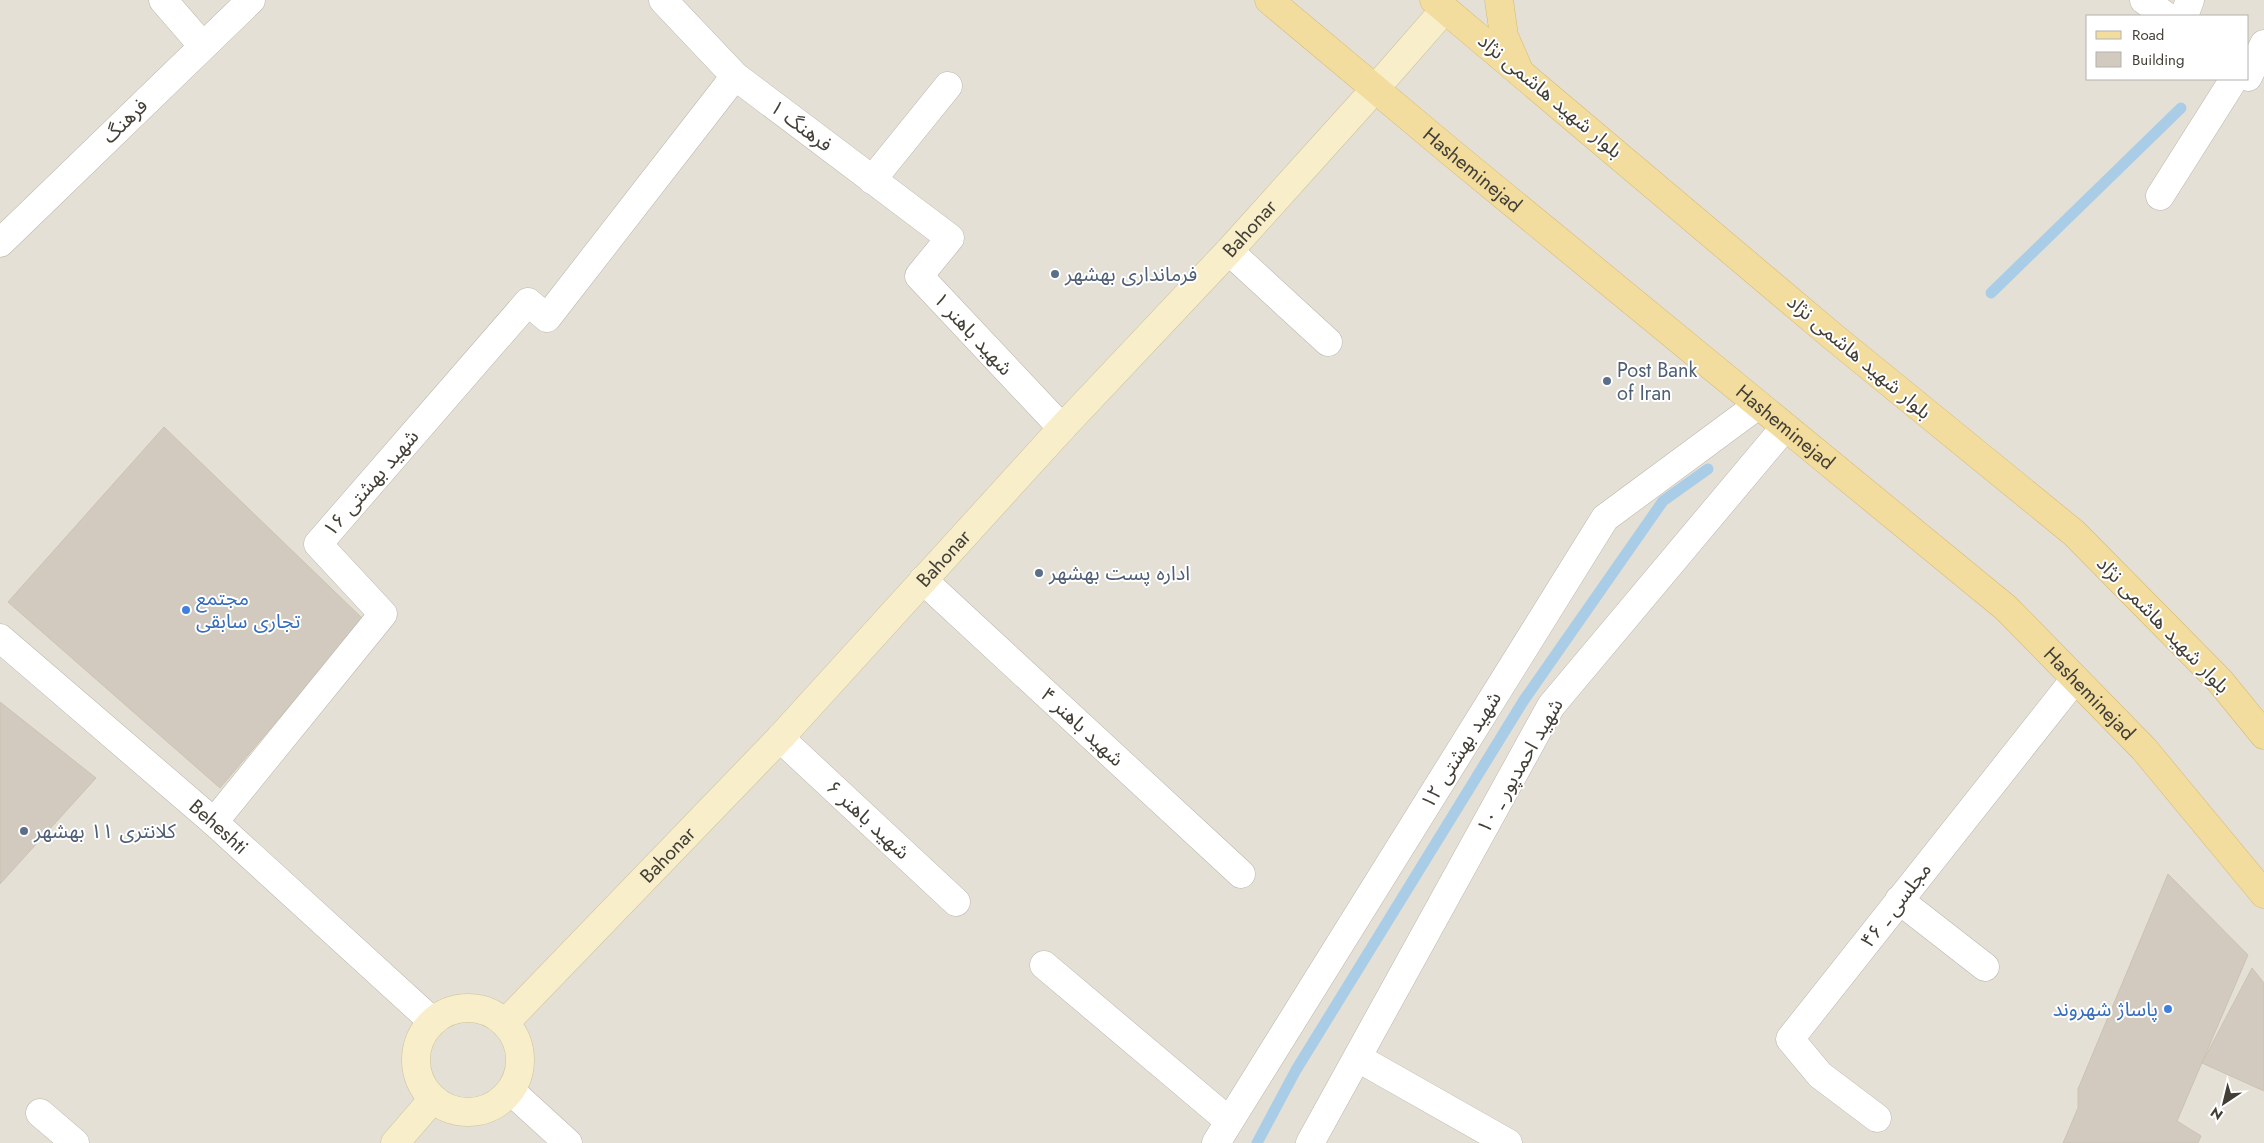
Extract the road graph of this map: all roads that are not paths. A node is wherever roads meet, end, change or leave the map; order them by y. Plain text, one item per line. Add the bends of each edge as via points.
1 (163, 0) edge
2 (251, 0) edge
3 (663, 0) edge
4 (1269, 0) edge
5 (1499, 0) edge
6 (2144, 0) edge
7 (2190, 0) edge
8 (1444, 3) edge
9 (2165, 15) edge
10 (2184, 15) edge
11 (2264, 44) edge
12 (202, 45) junction
13 (1518, 69) junction
14 (2249, 75) edge
15 (735, 76) junction
16 (2249, 78) edge
17 (2233, 80) edge
18 (948, 86) dead end
19 (1375, 89) junction
20 (2264, 89) edge
21 (872, 180) junction
22 (2160, 196) dead end
23 (950, 238) joint
24 (0, 243) edge
25 (1229, 251) junction
26 (1328, 342) dead end
27 (1758, 405) junction
28 (1785, 427) junction
29 (1062, 428) junction
30 (923, 580) junction
31 (0, 638) edge
32 (2075, 679) junction
33 (2264, 735) edge
34 (780, 738) junction
35 (214, 822) junction
36 (1241, 874) dead end
37 (2264, 894) edge
38 (1899, 900) junction
39 (956, 902) dead end
40 (1044, 965) dead end
41 (1985, 966) dead end
42 (432, 1021) junction
43 (505, 1023) junction
44 (1358, 1058) junction
45 (511, 1091) junction
46 (433, 1099) junction
47 (40, 1113) dead end
48 (1877, 1118) dead end
49 (1223, 1132) edge
50 (75, 1143) edge
51 (395, 1143) edge
52 (568, 1143) edge
53 (1310, 1143) edge
54 (1508, 1143) edge

1 - 12 street
2 - 12 street, فرهنگ
3 - 15 street, فرهنگ ۱
4 - 19 main road, Hasheminejad
5 - 13 main road via 1504,36
6 - 9 street
7 - 10 street
8 - 13 main road, بلوار شهید هاشمی نژاد
8 - 19 main road, Bahonar
11 - 14 street
12 - 24 street, فرهنگ
13 - 33 main road, بلوار شهید هاشمی نژاد via 1831,335 2074,533 2220,682
15 - 21 street, فرهنگ ۱
15 - 35 street, شهید بهشتی ۱۶ via 547,318 528,302 318,544 384,614
16 - 20 street
17 - 22 street
18 - 21 street
19 - 25 main road, Bahonar
19 - 27 main road, Hasheminejad
21 - 23 street, فرهنگ ۱
23 - 29 street, شهید باهنر ۱ via 918,276
25 - 26 street
25 - 29 main road, Bahonar
27 - 28 main road, Hasheminejad
27 - 49 street, شهید بهشتی ۱۲ via 1605,518
28 - 32 main road, Hasheminejad via 2006,608
28 - 44 street, شهید احمدپور ـ ۱۰ via 1551,706
29 - 30 main road, Bahonar
30 - 34 main road, Bahonar
30 - 36 street, شهید باهنر ۴
31 - 35 street, Beheshti
32 - 37 main road, Hasheminejad via 2144,749
32 - 38 street, مجلسی ـ ۴۶
34 - 39 street, شهید باهنر ۶
34 - 43 main road, Bahonar
35 - 42 street, Beheshti
38 - 41 street
38 - 48 street, مجلسی ـ ۴۶ via 1790,1039 1820,1075
40 - 49 street
42 - 43 main road via 446,1012 469,1008 492,1013
42 - 46 main road via 420,1039 416,1060 421,1081
43 - 45 main road via 513,1032 521,1056
44 - 53 street, شهید احمدپور ـ ۱۰
44 - 54 street
45 - 46 main road via 499,1103 465,1113
45 - 52 street
46 - 51 main road
47 - 50 street

